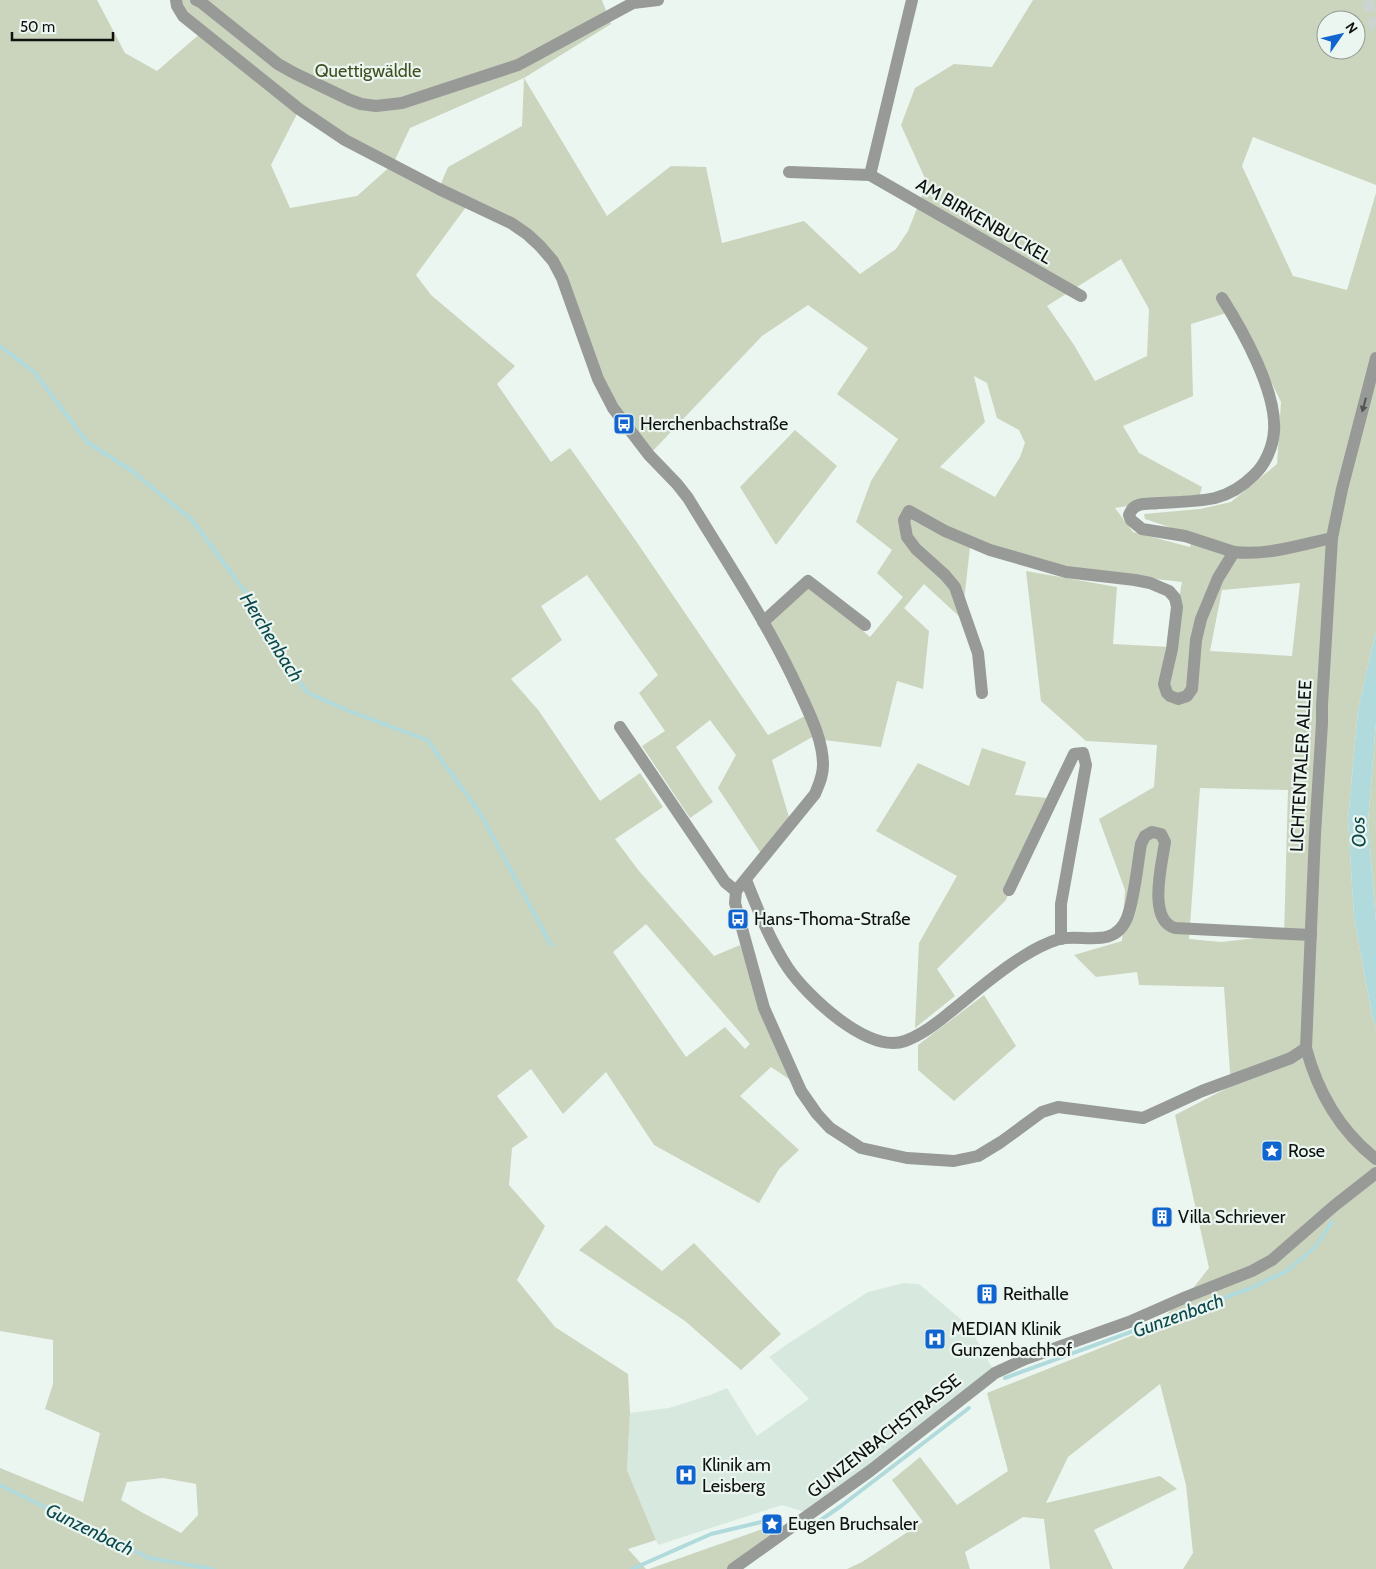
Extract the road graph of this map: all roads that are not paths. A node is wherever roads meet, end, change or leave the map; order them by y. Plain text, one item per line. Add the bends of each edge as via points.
1 (176, 0) edge
2 (196, 0) edge
3 (658, 0) edge
4 (912, 0) edge
5 (789, 172) dead end
6 (870, 175) junction
7 (1081, 296) dead end
8 (1222, 298) dead end
9 (1376, 358) edge
10 (1332, 538) junction
11 (1234, 552) junction
12 (763, 622) junction
13 (865, 626) dead end
14 (982, 693) dead end
15 (620, 727) dead end
16 (746, 880) junction
17 (1010, 890) dead end
18 (736, 891) junction
19 (1311, 935) junction
20 (1061, 938) junction
21 (1306, 1048) junction
22 (1376, 1159) edge
23 (1376, 1173) edge
24 (732, 1569) edge

1 - 12 street via 183,16 299,109 345,140 511,223 540,246 562,278 598,379 612,408 688,498
2 - 3 street via 278,64 350,100 376,106 402,103 518,66 633,3
4 - 6 street
5 - 6 street, AM BIRKENBUCKEL
6 - 7 street, AM BIRKENBUCKEL
8 - 11 street via 1266,384 1274,421 1271,449 1259,471 1227,495 1200,501 1140,504 1129,514 1142,529 1185,536
9 -> 10 street, LICHTENTALER ALLEE
10 - 11 street via 1264,552
10 - 19 street, LICHTENTALER ALLEE
11 - 14 street via 1218,578 1201,619 1192,689 1187,696 1178,699 1166,693 1164,684 1177,607 1169,591 1135,580 1066,572 990,550 945,531 910,511 904,520 907,537 955,586 978,653
12 - 13 street via 808,581
12 - 16 street via 810,714 823,763 815,794
15 - 18 street via 725,882
16 - 18 street
16 - 20 street via 766,930 790,970 838,1019 855,1030 890,1044 918,1036 1013,963
17 - 20 street via 1074,754 1083,754 1086,765 1061,904
18 - 21 street via 738,919 764,1008 801,1091 830,1128 861,1148 907,1158 954,1161 978,1156 1042,1112 1058,1107 1143,1118 1202,1091 1290,1058
19 - 20 street via 1170,926 1164,922 1158,907 1165,842 1156,832 1148,834 1141,844 1130,909 1121,928 1113,934 1094,939
19 - 21 street, LICHTENTALER ALLEE
21 - 22 street, LICHTENTALER ALLEE via 1316,1082 1332,1113 1360,1146
23 - 24 street, GUNZENBACHSTRASSE via 1272,1260 1252,1271 995,1373 870,1471

